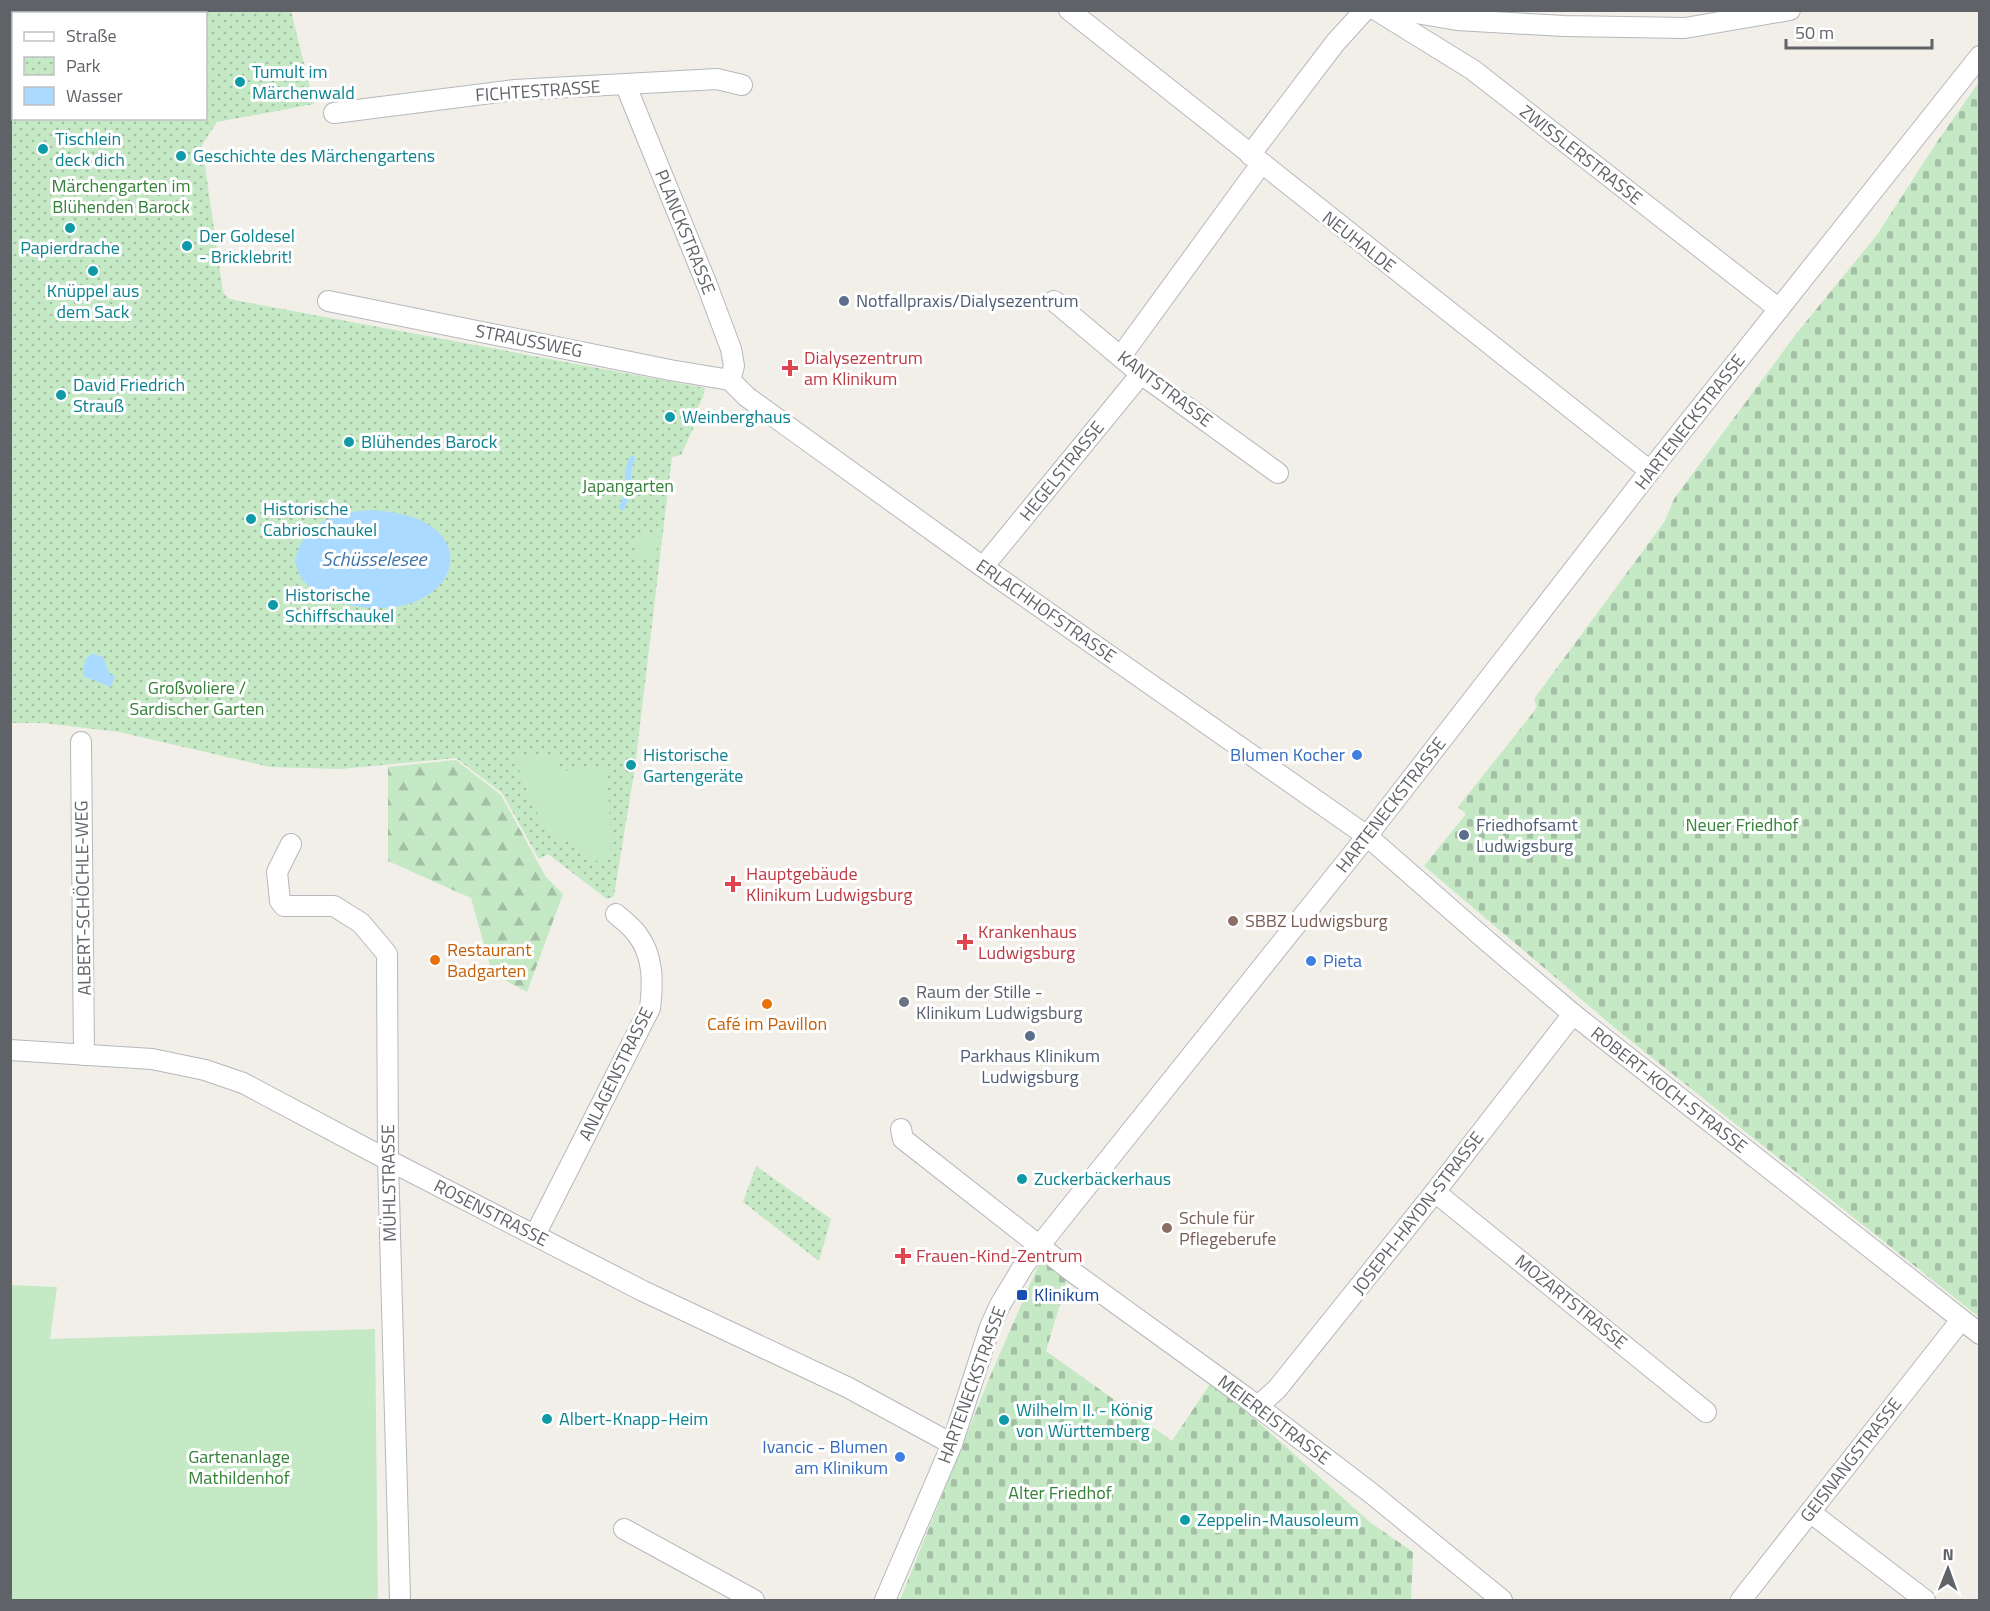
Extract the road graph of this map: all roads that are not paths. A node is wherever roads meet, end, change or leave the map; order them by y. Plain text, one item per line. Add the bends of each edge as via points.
1 (1069, 10) edge
2 (1365, 10) edge
3 (1376, 10) edge
4 (1398, 10) edge
5 (1790, 10) edge
6 (1980, 56) edge
7 (742, 85) dead end
8 (626, 86) junction
9 (334, 113) dead end
10 (1255, 160) junction
11 (328, 301) dead end
12 (1054, 301) dead end
13 (1779, 309) junction
14 (1121, 356) junction
15 (1141, 374) junction
16 (730, 380) junction
17 (1650, 471) junction
18 (1278, 473) dead end
19 (983, 567) junction
20 (81, 742) dead end
21 (1367, 836) junction
22 (291, 844) dead end
23 (616, 914) dead end
24 (1573, 1014) junction
25 (10, 1050) edge
26 (84, 1055) junction
27 (901, 1129) dead end
28 (387, 1160) junction
29 (1435, 1192) junction
30 (535, 1235) junction
31 (1041, 1245) junction
32 (1961, 1320) junction
33 (1980, 1334) edge
34 (1257, 1407) junction
35 (1706, 1412) dead end
36 (952, 1444) junction
37 (1810, 1512) junction
38 (624, 1529) dead end
39 (400, 1600) edge
40 (754, 1600) edge
41 (885, 1600) edge
42 (1502, 1600) edge
43 (1741, 1600) edge
44 (1925, 1600) edge

1 - 10 street, NEUHALDE
2 - 10 street via 1335,43
3 - 13 street, ZWISSLERSTRASSE via 1473,70
4 - 5 street via 1457,20 1685,28
6 - 13 street, HARTENECKSTRASSE
7 - 8 street, FICHTESTRASSE via 717,79
8 - 9 street, FICHTESTRASSE via 514,90
8 - 16 street, PLANCKSTRASSE via 731,350 734,366
10 - 14 street
10 - 17 street, NEUHALDE
11 - 16 street, STRAUSSWEG
12 - 14 street, KANTSTRASSE
13 - 17 street, HARTENECKSTRASSE
14 - 15 street, KANTSTRASSE
15 - 18 street, KANTSTRASSE
15 - 19 street, HEGELSTRASSE
16 - 19 street, ERLACHHOFSTRASSE via 747,397
17 - 21 street, HARTENECKSTRASSE
19 - 21 street, ERLACHHOFSTRASSE
20 - 26 street, ALBERT-SCHÖCHLE-WEG
21 - 24 street, ROBERT-KOCH-STRASSE
21 - 31 street, HARTENECKSTRASSE
22 - 28 street, MÜHLSTRASSE via 277,872 284,906 334,906 361,923 387,954
23 - 30 street, ANLAGENSTRASSE via 638,934 649,958 654,983 651,1008
24 - 29 street, JOSEPH-HAYDN-STRASSE
24 - 32 street, ROBERT-KOCH-STRASSE
25 - 26 street, ROSENSTRASSE
26 - 28 street, ROSENSTRASSE via 152,1059 215,1073 243,1083
27 - 31 street, MEIEREISTRASSE via 903,1139
28 - 30 street, ROSENSTRASSE
28 - 39 street, MÜHLSTRASSE
29 - 34 street, JOSEPH-HAYDN-STRASSE via 1277,1389
29 - 35 street, MOZARTSTRASSE
30 - 36 street, ROSENSTRASSE via 643,1291 849,1388
31 - 34 street, MEIEREISTRASSE
31 - 36 street, HARTENECKSTRASSE via 1012,1283 990,1327
32 - 33 street, ROBERT-KOCH-STRASSE
32 - 37 street, GEISNANGSTRASSE
34 - 42 street, MEIEREISTRASSE
36 - 41 street, HARTENECKSTRASSE
37 - 43 street, GEISNANGSTRASSE
37 - 44 street
38 - 40 street

